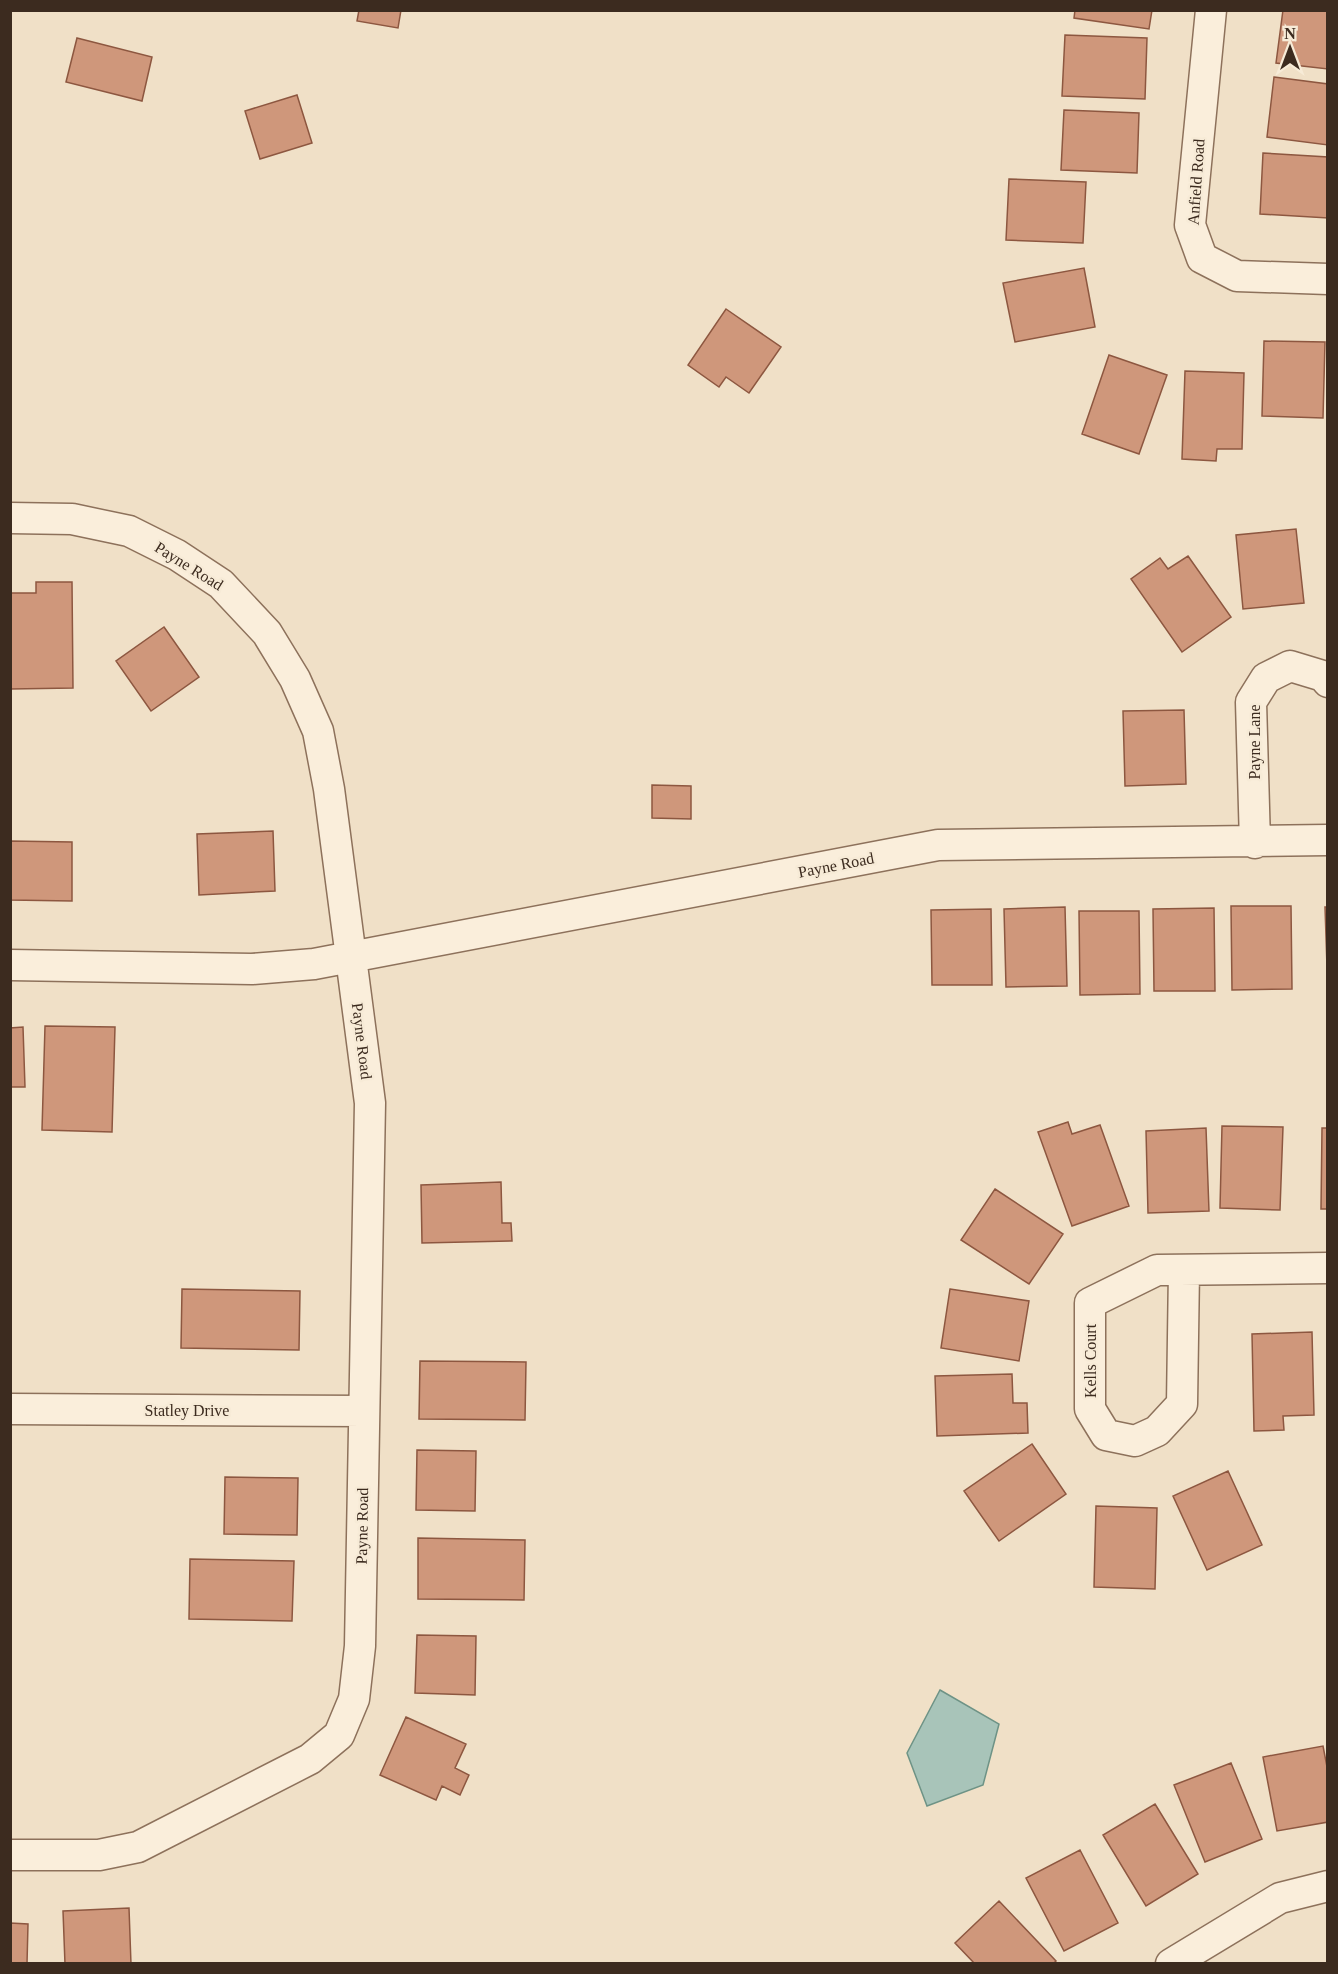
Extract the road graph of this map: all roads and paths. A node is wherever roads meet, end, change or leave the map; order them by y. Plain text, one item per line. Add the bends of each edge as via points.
1 (1211, 10) edge
2 (1328, 279) edge
3 (10, 518) edge
4 (1328, 682) edge
5 (1328, 840) edge
6 (1255, 843) junction
7 (351, 956) junction
8 (10, 965) edge
9 (1328, 1268) edge
10 (1184, 1270) junction
11 (10, 1409) edge
12 (364, 1411) junction
13 (10, 1855) edge
14 (1328, 1886) edge
15 (1171, 1964) edge

1 - 2 street, Anfield Road via 1190,225 1202,258 1237,276
3 - 7 street, Payne Road via 72,519 129,531 177,555 221,584 267,633 295,679 318,731
4 - 6 street, Payne Lane via 1323,676 1290,666 1266,678 1251,702
5 - 6 street, Payne Road
6 - 7 street, Payne Road via 938,846
7 - 8 street, Payne Road via 314,964 252,969
7 - 12 street, Payne Road via 370,1103
9 - 10 street, Kells Court
10 - 10 street, Kells Court via 1182,1404 1157,1431 1135,1441 1106,1435 1090,1408 1090,1303 1156,1270
11 - 12 street, Statley Drive
12 - 13 street, Payne Road via 360,1646 354,1699 339,1735 310,1760 138,1847 99,1855
14 - 15 street via 1280,1898

